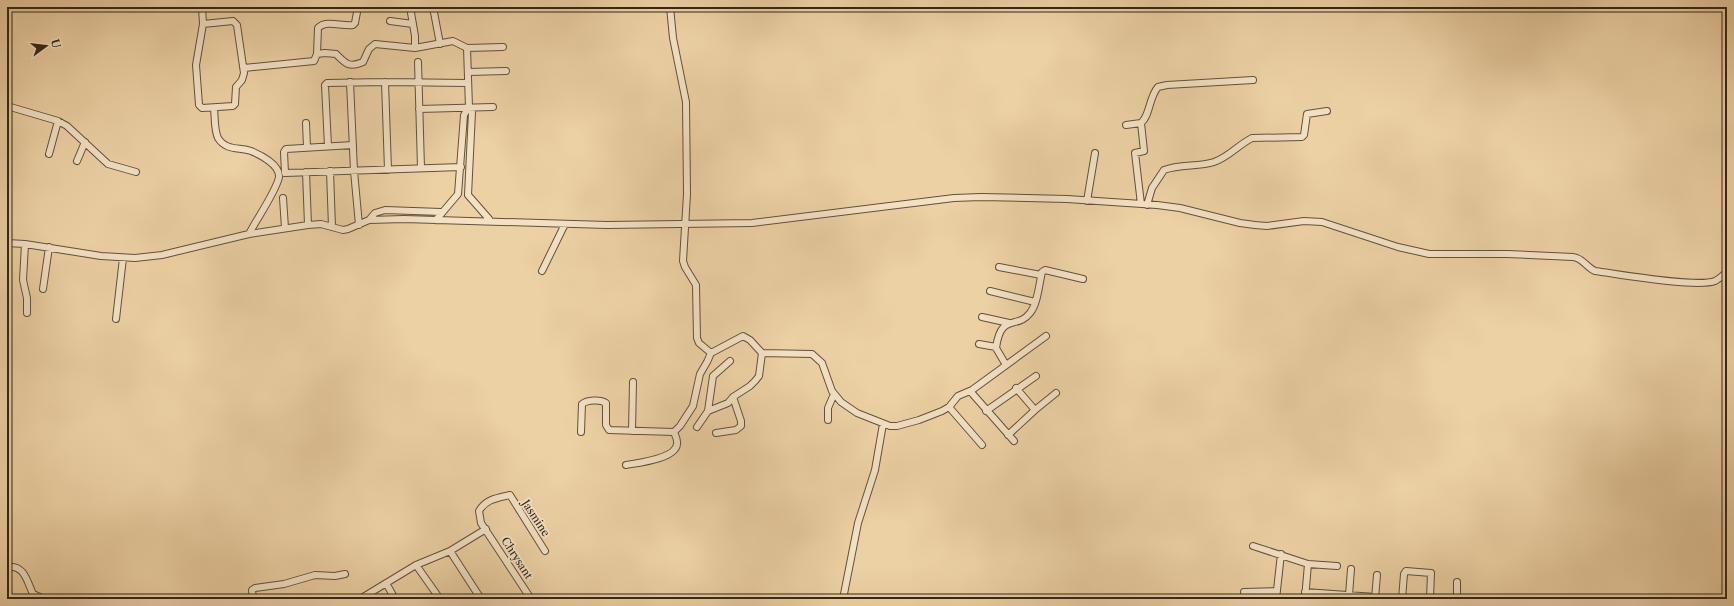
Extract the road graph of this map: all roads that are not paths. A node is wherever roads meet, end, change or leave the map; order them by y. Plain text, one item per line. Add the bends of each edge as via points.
1 (202, 7) edge
2 (358, 7) edge
3 (410, 7) edge
4 (433, 7) edge
5 (670, 7) edge
6 (390, 21) dead end
7 (203, 24) junction
8 (413, 24) junction
9 (440, 44) junction
10 (465, 47) junction
11 (503, 47) dead end
12 (414, 48) junction
13 (317, 54) junction
14 (418, 62) dead end
15 (244, 68) junction
16 (506, 71) dead end
17 (468, 72) junction
18 (1253, 80) dead end
19 (350, 82) junction
20 (385, 82) junction
21 (418, 82) junction
22 (468, 83) junction
23 (7, 106) edge
24 (469, 107) junction
25 (493, 107) dead end
26 (214, 108) junction
27 (419, 109) junction
28 (1327, 110) dead end
29 (58, 121) junction
30 (306, 123) dead end
31 (1141, 123) junction
32 (1126, 125) dead end
33 (85, 142) junction
34 (353, 145) junction
35 (328, 146) junction
36 (307, 147) junction
37 (1095, 153) dead end
38 (49, 154) dead end
39 (77, 161) dead end
40 (461, 167) junction
41 (421, 168) junction
42 (388, 170) junction
43 (330, 171) junction
44 (354, 171) junction
45 (136, 172) dead end
46 (306, 172) junction
47 (458, 194) junction
48 (468, 194) junction
49 (283, 198) dead end
50 (1087, 201) junction
51 (1144, 204) junction
52 (441, 212) junction
53 (489, 219) dead end
54 (369, 220) junction
55 (436, 220) junction
56 (308, 224) junction
57 (566, 224) junction
58 (686, 224) junction
59 (359, 225) junction
60 (332, 227) junction
61 (285, 228) junction
62 (249, 234) junction
63 (7, 243) edge
64 (26, 244) junction
65 (49, 247) junction
66 (123, 258) junction
67 (999, 267) dead end
68 (542, 271) dead end
69 (1727, 272) edge
70 (1041, 275) junction
71 (1083, 279) dead end
72 (43, 289) dead end
73 (990, 291) dead end
74 (1035, 302) junction
75 (27, 313) dead end
76 (982, 317) dead end
77 (116, 319) dead end
78 (1009, 323) junction
79 (1046, 336) dead end
80 (978, 344) dead end
81 (996, 347) junction
82 (711, 353) junction
83 (762, 353) junction
84 (730, 360) dead end
85 (1006, 365) junction
86 (1036, 376) dead end
87 (633, 382) dead end
88 (1016, 388) junction
89 (970, 392) junction
90 (834, 394) junction
91 (1056, 394) dead end
92 (733, 397) junction
93 (949, 407) junction
94 (986, 410) junction
95 (1034, 410) junction
96 (708, 411) junction
97 (828, 420) dead end
98 (883, 424) junction
99 (697, 427) dead end
100 (632, 431) junction
101 (580, 432) dead end
102 (674, 432) junction
103 (716, 433) dead end
104 (1008, 435) junction
105 (1014, 441) dead end
106 (982, 445) dead end
107 (626, 465) dead end
108 (510, 495) joint
109 (486, 529) junction
110 (1253, 546) dead end
111 (450, 551) junction
112 (545, 551) dead end
113 (1281, 554) junction
114 (1308, 564) junction
115 (416, 565) junction
116 (1337, 566) dead end
117 (7, 567) edge
118 (1351, 569) dead end
119 (345, 574) dead end
120 (1376, 575) dead end
121 (1457, 582) dead end
122 (386, 583) junction
123 (1277, 591) junction
124 (1244, 592) dead end
125 (1349, 595) junction
126 (1305, 596) edge
127 (1375, 598) edge
128 (44, 599) edge
129 (253, 599) edge
130 (360, 599) edge
131 (395, 599) edge
132 (440, 599) edge
133 (481, 599) edge
134 (531, 599) edge
135 (843, 599) edge
136 (1276, 599) edge
137 (1402, 599) edge
138 (1430, 599) edge
139 (1457, 599) edge

1 - 7 street
2 - 13 street via 353,25 325,23 318,28
3 - 8 street
4 - 9 street
5 - 58 street via 673,38 686,102
6 - 8 street
7 - 15 street via 236,22
7 - 26 street via 196,65 199,104 202,108
8 - 12 street
9 - 10 street via 453,41
9 - 12 street
10 - 11 street
10 - 17 street
12 - 13 street via 373,45 363,62 353,65 343,62 336,54
13 - 15 street via 314,61
14 - 21 street
15 - 26 street via 242,80 235,89 235,104
16 - 17 street
17 - 22 street
18 - 31 street via 1162,85 1154,92
19 - 20 street
19 - 34 street
19 - 35 street via 325,85
20 - 21 street
20 - 42 street
21 - 22 street
21 - 27 street
22 - 24 street
23 - 29 street
24 - 25 street
24 - 27 street
24 - 40 street via 464,115
24 - 48 street via 472,112
26 - 62 street via 217,135 221,142 228,147 256,154 276,167 279,173 273,192
27 - 41 street
28 - 51 street via 1307,114 1302,137 1252,138 1229,155 1213,162 1164,170 1155,181
29 - 33 street
29 - 38 street
30 - 36 street
31 - 32 street
31 - 51 street via 1145,150 1135,152 1135,155
33 - 39 street
33 - 45 street via 108,164
34 - 35 street
34 - 44 street
35 - 36 street
36 - 46 street via 284,152 285,173
37 - 50 street
40 - 41 street
40 - 47 street
41 - 42 street
42 - 44 street
43 - 44 street
43 - 46 street
43 - 60 street
44 - 59 street
46 - 56 street
47 - 48 street
47 - 52 street
48 - 53 street
49 - 61 street
50 - 51 street
50 - 58 street via 968,196 772,221
51 - 69 street via 1180,208 1255,225 1322,222 1398,247 1429,254 1573,257 1580,258 1595,271 1675,281 1711,282
52 - 54 street via 385,210 375,212
52 - 55 street
54 - 55 street
54 - 59 street
55 - 57 street
56 - 60 street
56 - 61 street
57 - 58 street
57 - 68 street
58 - 82 street via 683,261 696,285 697,338
59 - 60 street via 348,229
61 - 62 street
62 - 66 street via 162,255
63 - 64 street
64 - 65 street
64 - 75 street via 23,280
65 - 66 street
65 - 72 street
66 - 77 street
67 - 70 street
70 - 71 street via 1045,270
70 - 74 street
73 - 74 street
74 - 78 street via 1027,316
76 - 78 street
78 - 81 street via 1002,329
79 - 85 street
80 - 81 street
81 - 85 street
82 - 83 street via 742,336 751,341
82 - 102 street via 700,374 693,406
83 - 90 street via 802,353 816,356 822,363
83 - 92 street via 759,376 750,386
84 - 96 street via 713,376
85 - 89 street
86 - 88 street
87 - 100 street
88 - 94 street
88 - 95 street
89 - 93 street via 958,396
89 - 94 street
90 - 97 street via 828,408
90 - 98 street via 857,413
91 - 95 street
92 - 96 street via 728,403
92 - 103 street via 741,426 736,430
93 - 98 street via 934,415 896,426
93 - 106 street
94 - 104 street
95 - 104 street
96 - 99 street
98 - 135 street via 875,470 858,523
100 - 101 street via 609,430 606,425 606,403 587,401 581,406
100 - 102 street
102 - 107 street via 678,443 669,454 658,459
104 - 105 street
108 - 109 street, Chrysant via 482,505 479,516
108 - 112 street, Jasmine
109 - 111 street
109 - 134 street, Chrysant
110 - 113 street
111 - 115 street
111 - 133 street
113 - 114 street
113 - 123 street
114 - 116 street
114 - 126 street
115 - 122 street
115 - 132 street
117 - 128 street via 20,568 33,594
118 - 125 street
119 - 129 street via 315,575 284,584 254,588
120 - 127 street
121 - 139 street
122 - 130 street
122 - 131 street
123 - 124 street
123 - 136 street
125 - 126 street
125 - 127 street
137 - 138 street via 1406,571 1431,573

